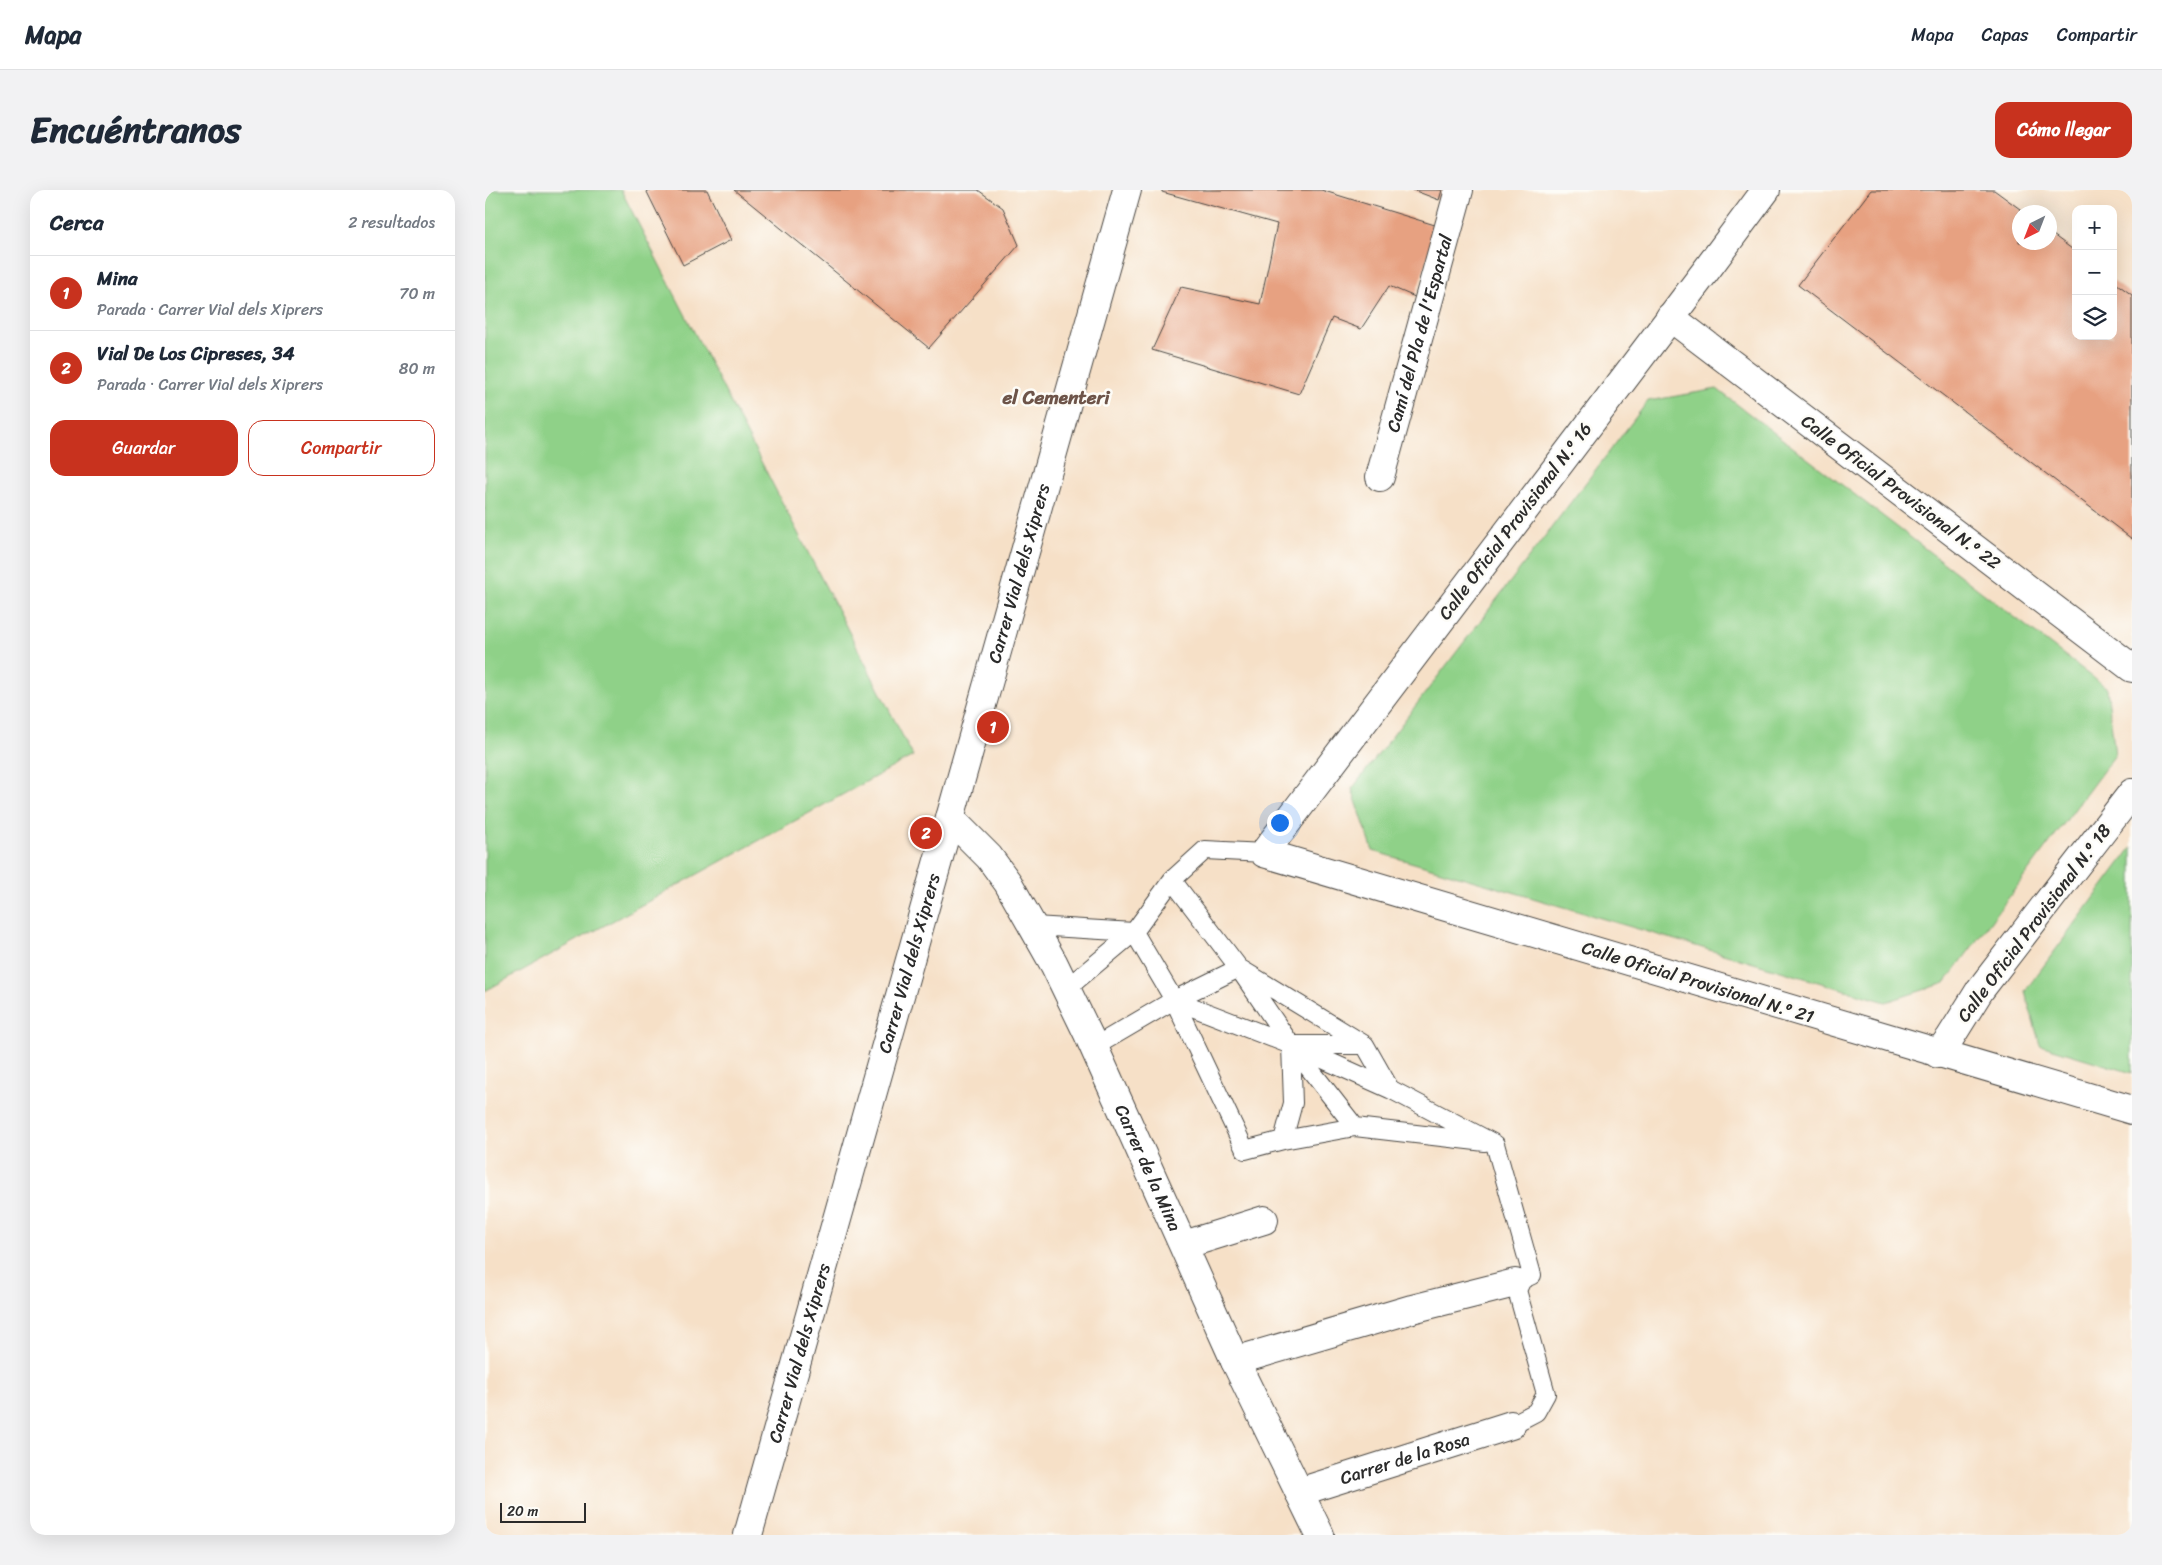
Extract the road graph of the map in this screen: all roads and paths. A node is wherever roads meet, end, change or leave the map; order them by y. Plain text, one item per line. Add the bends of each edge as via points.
1 (1127, 190) edge
2 (1459, 190) edge
3 (1749, 190) edge
4 (1766, 190) edge
5 (1740, 223) junction
6 (1670, 317) junction
7 (1380, 477) dead end
8 (2132, 668) edge
9 (2132, 793) edge
10 (950, 818) junction
11 (1264, 853) junction
12 (1172, 880) junction
13 (1034, 926) junction
14 (1134, 932) junction
15 (1239, 968) junction
16 (1066, 989) junction
17 (1174, 1000) junction
18 (1291, 1045) junction
19 (1365, 1045) junction
20 (1094, 1047) junction
21 (1938, 1054) junction
22 (1390, 1089) junction
23 (2132, 1110) edge
24 (1355, 1127) junction
25 (1283, 1140) junction
26 (1495, 1144) junction
27 (1264, 1220) dead end
28 (1184, 1245) junction
29 (1515, 1283) junction
30 (1235, 1361) junction
31 (1511, 1425) joint
32 (1299, 1492) junction
33 (748, 1535) edge
34 (1320, 1535) edge

1 - 10 street, Carrer Vial dels Xiprers
2 - 7 street, Camí del Pla de l'Espartal
3 - 5 street
4 - 5 street, Calle Oficial Provisional N.º 16
5 - 6 street, Calle Oficial Provisional N.º 16
6 - 8 street, Calle Oficial Provisional N.º 22
6 - 11 street, Calle Oficial Provisional N.º 16
9 - 21 street, Calle Oficial Provisional N.º 18 via 1980,990
10 - 13 street, Carrer de la Mina via 989,857
10 - 33 street, Carrer Vial dels Xiprers
11 - 12 lane via 1205,850
11 - 21 street, Calle Oficial Provisional N.º 21
12 - 14 lane
12 - 15 lane
13 - 14 lane
13 - 16 street, Carrer de la Mina
14 - 16 lane
14 - 17 lane
15 - 17 lane
15 - 18 lane
15 - 19 lane
16 - 20 street, Carrer de la Mina
17 - 18 lane
17 - 20 lane
17 - 25 lane via 1245,1150
18 - 19 lane
18 - 22 lane
18 - 24 lane
18 - 25 lane via 1293,1103
19 - 22 lane
20 - 28 street, Carrer de la Mina
21 - 23 street, Calle Oficial Provisional N.º 21
22 - 26 lane
24 - 25 lane
24 - 26 lane
26 - 29 lane via 1532,1275
27 - 28 street
28 - 30 street, Carrer de la Mina
29 - 30 street via 1412,1309
29 - 31 lane via 1546,1394 1536,1412
30 - 32 street, Carrer de la Mina
31 - 32 street, Carrer de la Rosa
32 - 34 street, Carrer de la Mina

